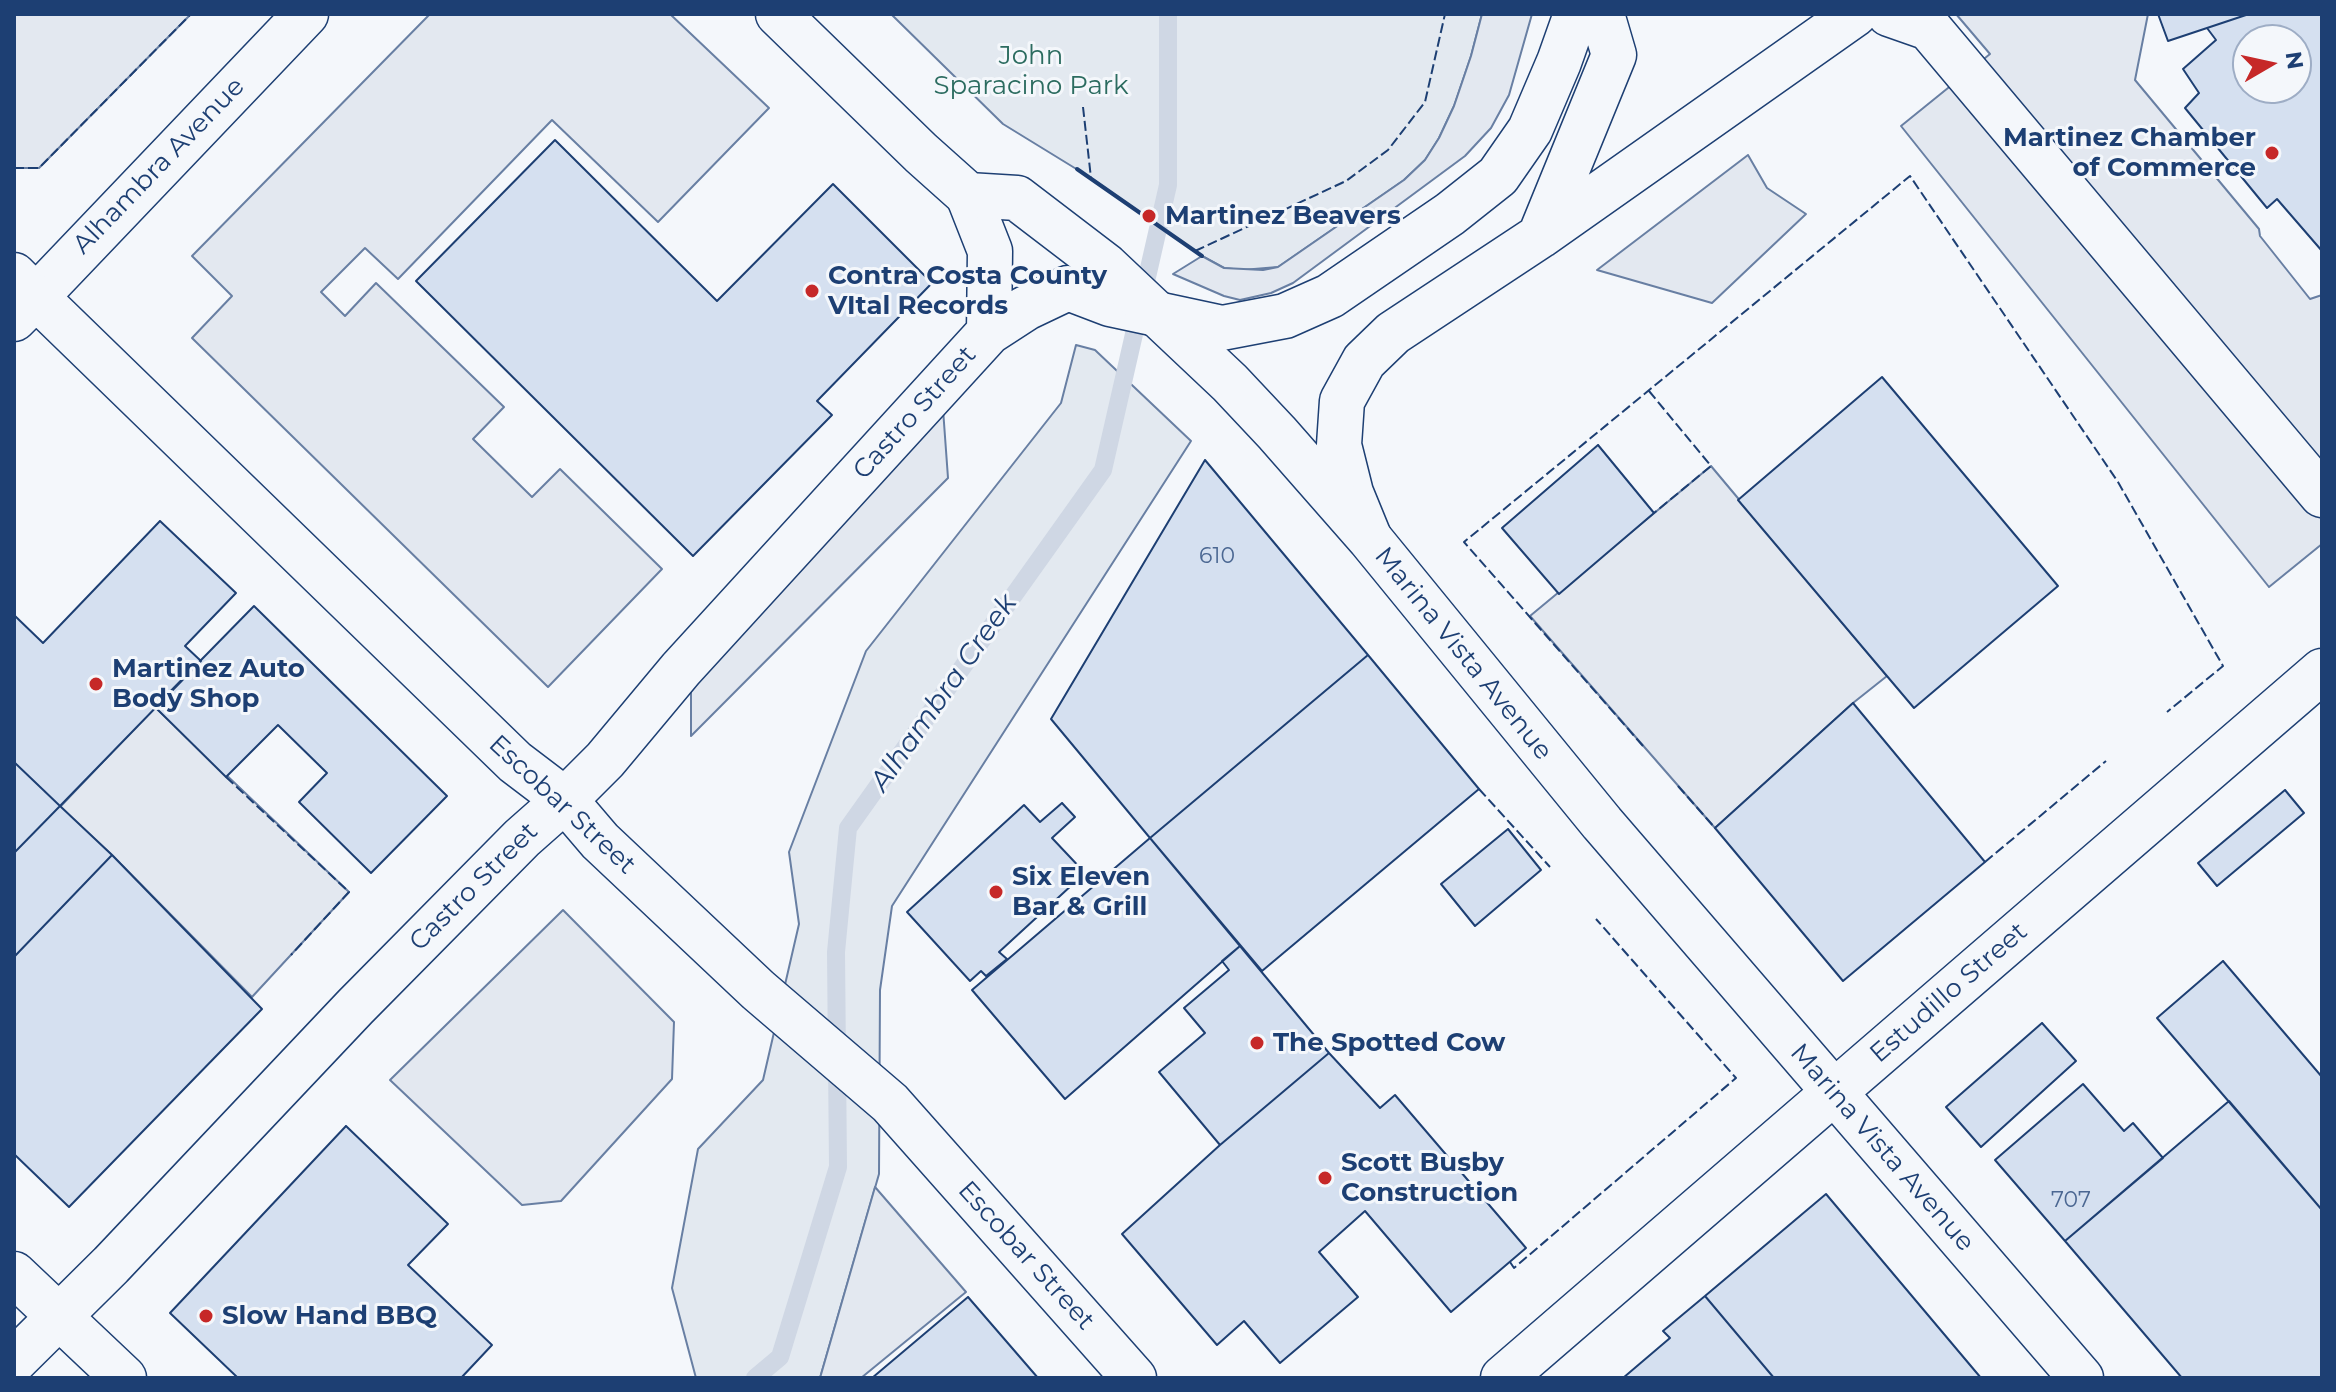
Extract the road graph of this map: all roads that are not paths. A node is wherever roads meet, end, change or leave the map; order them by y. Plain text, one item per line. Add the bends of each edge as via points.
1 (306, 14) edge
2 (778, 14) edge
3 (1576, 14) edge
4 (1602, 14) edge
5 (1855, 14) edge
6 (1889, 14) edge
7 (968, 195) junction
8 (1540, 236) junction
9 (21, 297) edge
10 (1152, 311) junction
11 (989, 332) junction
12 (2322, 495) edge
13 (1370, 539) junction
14 (2322, 671) edge
15 (565, 800) junction
16 (1834, 1093) junction
17 (14, 1274) edge
18 (59, 1318) junction
19 (14, 1361) edge
20 (124, 1378) edge
21 (1134, 1378) edge
22 (1503, 1378) edge
23 (2081, 1378) edge

1 - 9 street, Alhambra Avenue
2 - 7 street
3 - 10 street, Castro Street via 1530,130 1498,176 1450,214 1330,296 1285,316 1222,328
4 - 8 street via 1614,55
5 - 8 street
6 - 12 street via 1929,28
7 - 10 street, Marina Vista Avenue via 1017,198 1081,244
7 - 11 street, Castro Street via 990,251
8 - 13 street via 1393,333 1364,361 1342,401 1339,445
9 - 15 street, Escobar Street via 515,762
10 - 11 street, Castro Street via 1110,304 1068,288
10 - 13 street, Marina Vista Avenue via 1230,383
11 - 15 street, Castro Street
13 - 16 street, Marina Vista Avenue via 1602,823
14 - 16 street, Estudillo Street
15 - 18 street, Castro Street via 355,1007
15 - 21 street, Escobar Street via 600,841 758,990 890,1103
16 - 22 street, Estudillo Street
16 - 23 street, Marina Vista Avenue
17 - 18 street
18 - 19 street, Castro Street
18 - 20 street

